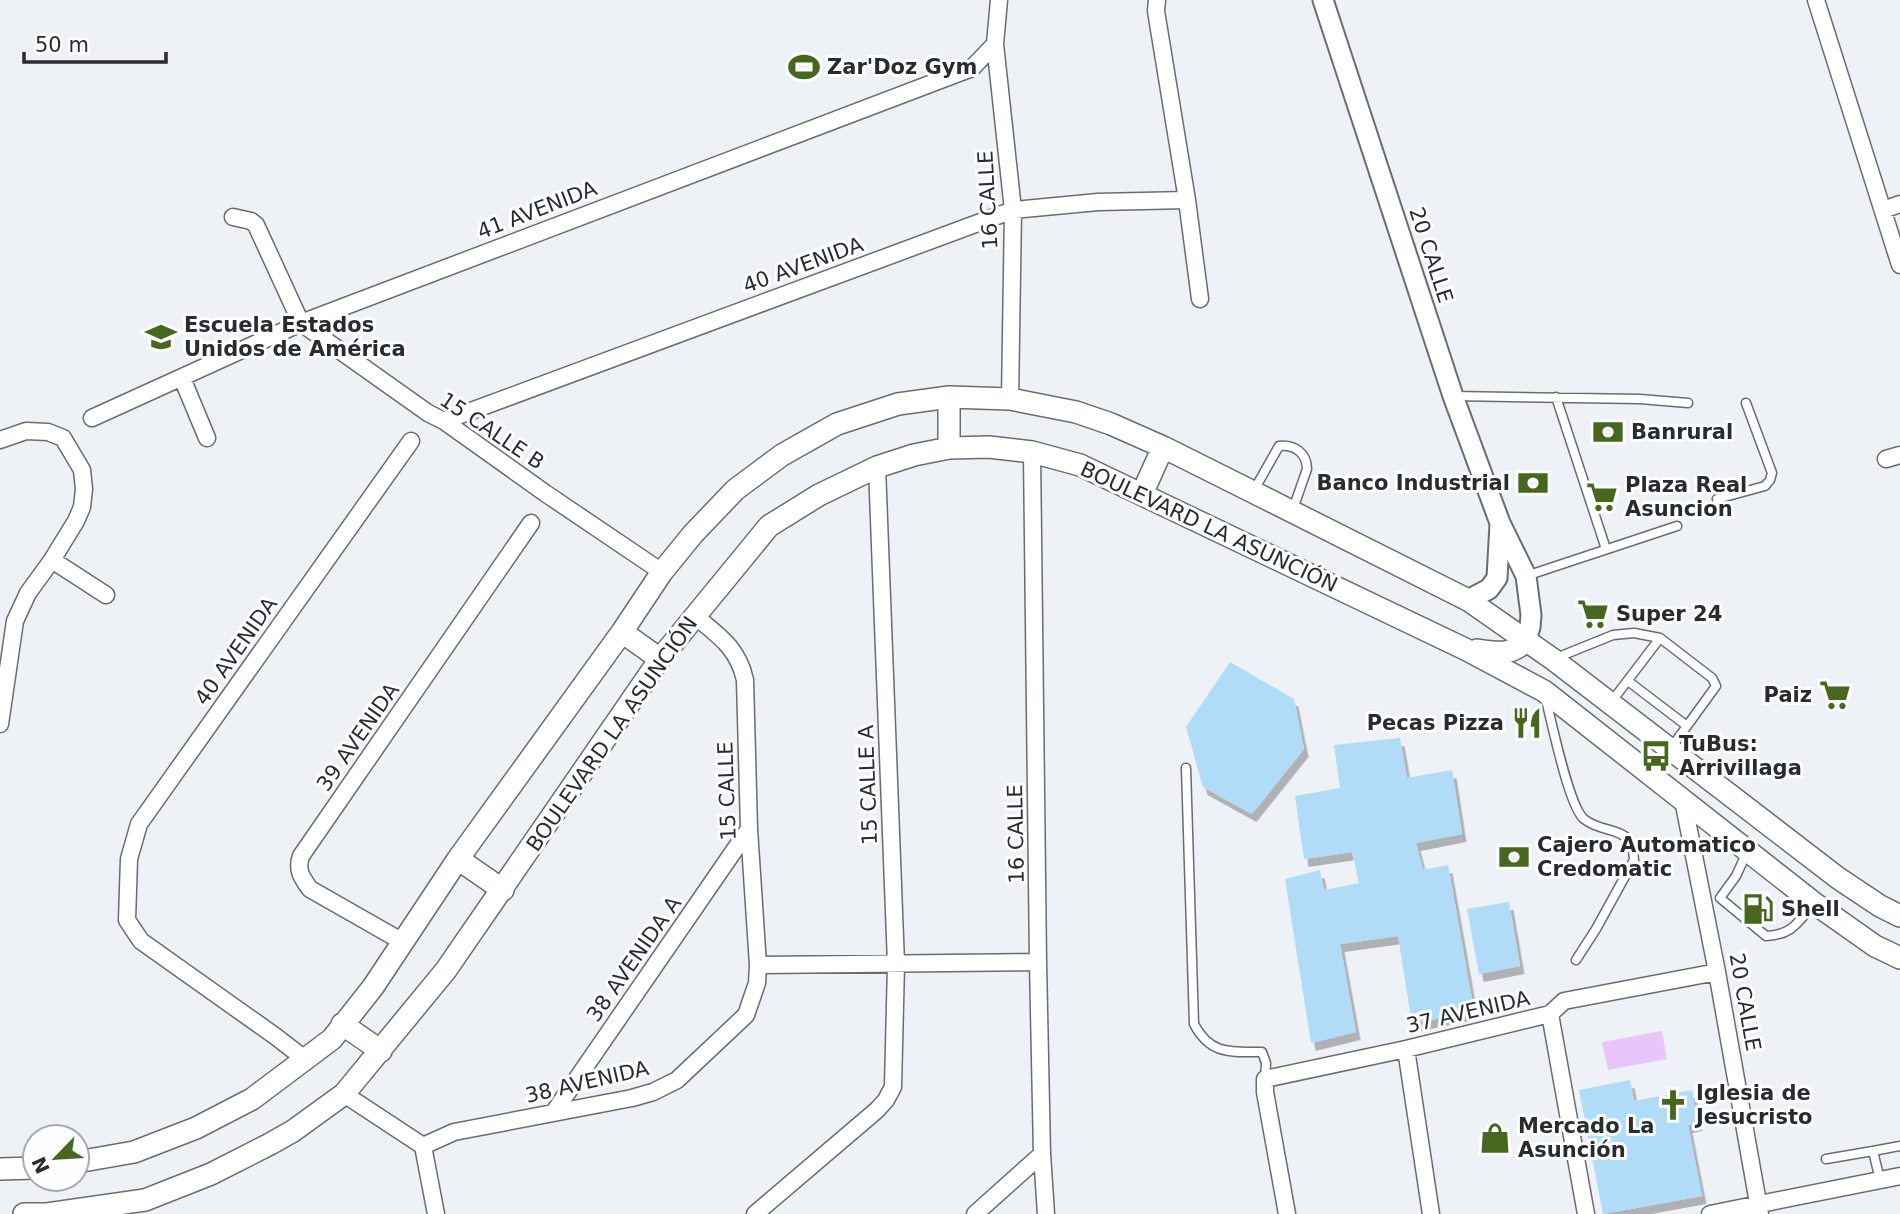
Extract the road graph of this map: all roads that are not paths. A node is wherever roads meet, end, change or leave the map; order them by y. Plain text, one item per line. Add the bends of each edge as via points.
1 (999, 0) edge
2 (1323, 0) edge
3 (1816, 0) edge
4 (1157, 6) edge
5 (995, 44) junction
6 (1187, 200) junction
7 (1900, 204) edge
8 (1013, 210) junction
9 (1883, 210) junction
10 (233, 217) dead end
11 (1900, 265) edge
12 (1200, 299) dead end
13 (301, 323) junction
14 (182, 378) junction
15 (1453, 396) junction
16 (950, 397) junction
17 (1556, 397) junction
18 (1010, 399) junction
19 (1688, 403) dead end
20 (1746, 403) dead end
21 (92, 418) dead end
22 (444, 421) junction
23 (207, 438) dead end
24 (0, 440) edge
25 (411, 441) dead end
26 (1163, 447) junction
27 (950, 449) junction
28 (1032, 453) junction
29 (877, 467) junction
30 (1253, 492) junction
31 (1142, 494) junction
32 (1717, 499) dead end
33 (1292, 512) junction
34 (531, 523) dead end
35 (1500, 523) junction
36 (1677, 526) dead end
37 (1606, 549) junction
38 (52, 560) junction
39 (662, 572) junction
40 (1526, 576) junction
41 (106, 595) dead end
42 (1468, 600) junction
43 (695, 616) junction
44 (622, 632) junction
45 (1660, 638) junction
46 (1526, 640) junction
47 (1465, 649) junction
48 (660, 659) junction
49 (1553, 660) junction
50 (1628, 681) junction
51 (1544, 691) junction
52 (1611, 703) junction
53 (0, 724) edge
54 (1687, 726) junction
55 (1671, 748) junction
56 (1186, 768) dead end
57 (1683, 800) junction
58 (748, 829) junction
59 (1748, 850) junction
60 (458, 859) junction
61 (502, 890) junction
62 (1720, 898) junction
63 (1702, 900) junction
64 (1814, 903) junction
65 (1900, 916) edge
66 (403, 942) junction
67 (1900, 958) edge
68 (1576, 960) dead end
69 (1038, 962) junction
70 (896, 964) junction
71 (758, 965) junction
72 (1717, 972) junction
73 (757, 983) joint
74 (1550, 1014) junction
75 (342, 1024) junction
76 (1406, 1049) junction
77 (381, 1051) junction
78 (306, 1060) junction
79 (1265, 1079) junction
80 (344, 1094) junction
81 (554, 1112) junction
82 (423, 1146) junction
83 (1900, 1146) edge
84 (1873, 1151) junction
85 (1042, 1154) junction
86 (1826, 1158) dead end
87 (91, 1160) edge
88 (21, 1168) edge
89 (0, 1169) edge
90 (1900, 1176) edge
91 (1880, 1180) junction
92 (1759, 1209) edge
93 (24, 1214) edge
94 (436, 1214) edge
95 (755, 1214) edge
96 (975, 1214) edge
97 (1046, 1214) edge
98 (1287, 1214) edge
99 (1431, 1214) edge
100 (1586, 1214) edge
101 (1710, 1214) edge

1 - 5 street, 16 CALLE
2 - 15 street, 20 CALLE
3 - 9 street
4 - 6 street
5 - 8 street, 16 CALLE
5 - 13 street, 41 AVENIDA via 972,68
6 - 8 street, 40 AVENIDA
6 - 12 street
7 - 9 street
8 - 18 street, 16 CALLE
8 - 22 street, 40 AVENIDA
9 - 11 street
10 - 13 street via 256,225
13 - 14 street, 41 AVENIDA
13 - 22 street, 15 CALLE B
14 - 21 street, 41 AVENIDA
14 - 23 street
15 - 17 lane
15 - 35 street, 20 CALLE
16 - 18 main road
16 - 27 main road
16 - 39 main road via 898,404 837,424 782,455 736,490
17 - 19 lane
17 - 37 lane
18 - 26 main road via 1076,412
20 - 32 lane via 1772,473 1770,480 1765,486
22 - 39 street, 15 CALLE B
24 - 38 street via 26,431 48,432 63,439 82,470 82,507
25 - 78 street, 40 AVENIDA via 139,824 129,859 127,920 141,941
26 - 30 main road
26 - 31 main road
27 - 28 main road, BOULEVARD LA ASUNCIÓN via 989,447
27 - 29 main road, BOULEVARD LA ASUNCIÓN
28 - 31 main road, BOULEVARD LA ASUNCIÓN via 1080,465
28 - 69 street, 16 CALLE
29 - 43 main road, BOULEVARD LA ASUNCIÓN via 769,526
29 - 70 street, 15 CALLE A
30 - 33 main road
30 - 33 lane via 1279,446 1296,448 1307,469
31 - 47 main road, BOULEVARD LA ASUNCIÓN
33 - 42 main road
34 - 66 street, 39 AVENIDA via 301,856 299,870 310,889
35 - 40 street, 20 CALLE
35 - 42 street, 20 CALLE via 1497,578 1489,589
36 - 37 lane
37 - 40 lane
38 - 41 street
38 - 53 street via 15,621
39 - 44 main road
40 - 46 street, 20 CALLE via 1531,615
42 - 46 main road
43 - 48 main road, BOULEVARD LA ASUNCIÓN
43 - 58 street, 15 CALLE via 731,647 743,668
44 - 48 main road
44 - 60 main road
45 - 49 lane via 1613,635
45 - 50 lane
45 - 54 lane via 1715,681
46 - 47 main road via 1509,652
46 - 49 main road
47 - 51 main road, BOULEVARD LA ASUNCIÓN
48 - 61 main road, BOULEVARD LA ASUNCIÓN
49 - 52 main road
50 - 52 lane
50 - 54 lane
51 - 57 main road, BOULEVARD LA ASUNCIÓN
51 - 68 lane via 1576,809 1584,819 1623,834 1634,851 1634,860
52 - 55 main road
54 - 55 lane
55 - 65 main road via 1838,878
56 - 79 lane via 1194,1024 1210,1046 1262,1052
57 - 59 main road, BOULEVARD LA ASUNCIÓN
57 - 63 street, 20 CALLE
58 - 71 street, 15 CALLE
58 - 81 street, 38 AVENIDA A
59 - 62 lane
59 - 64 main road, BOULEVARD LA ASUNCIÓN
60 - 61 main road
60 - 66 main road
61 - 77 main road, BOULEVARD LA ASUNCIÓN
62 - 63 lane
62 - 64 lane via 1766,936 1792,930
63 - 72 street, 20 CALLE
64 - 67 main road, BOULEVARD LA ASUNCIÓN
66 - 75 main road
69 - 70 street
69 - 85 street, 16 CALLE
70 - 71 street
70 - 95 street, 15 CALLE A via 893,1087 886,1100
71 - 73 street, 15 CALLE
72 - 74 street, 37 AVENIDA via 1564,1001
72 - 92 street, 20 CALLE
73 - 81 street, 38 AVENIDA via 746,1015 677,1080 632,1098
74 - 76 street, 37 AVENIDA
74 - 100 street
75 - 77 main road
75 - 78 main road via 332,1040
76 - 79 street, 37 AVENIDA
76 - 99 street
77 - 80 main road, BOULEVARD LA ASUNCIÓN
78 - 87 main road via 252,1100 196,1128 134,1152
79 - 98 street
80 - 82 street
80 - 93 main road, BOULEVARD LA ASUNCIÓN via 270,1144 145,1200
81 - 82 street, 38 AVENIDA via 454,1132
82 - 94 street
83 - 84 lane
84 - 86 lane
84 - 91 lane
85 - 96 street
85 - 97 street, 16 CALLE
88 - 89 main road
90 - 91 street
91 - 92 street
92 - 101 street

